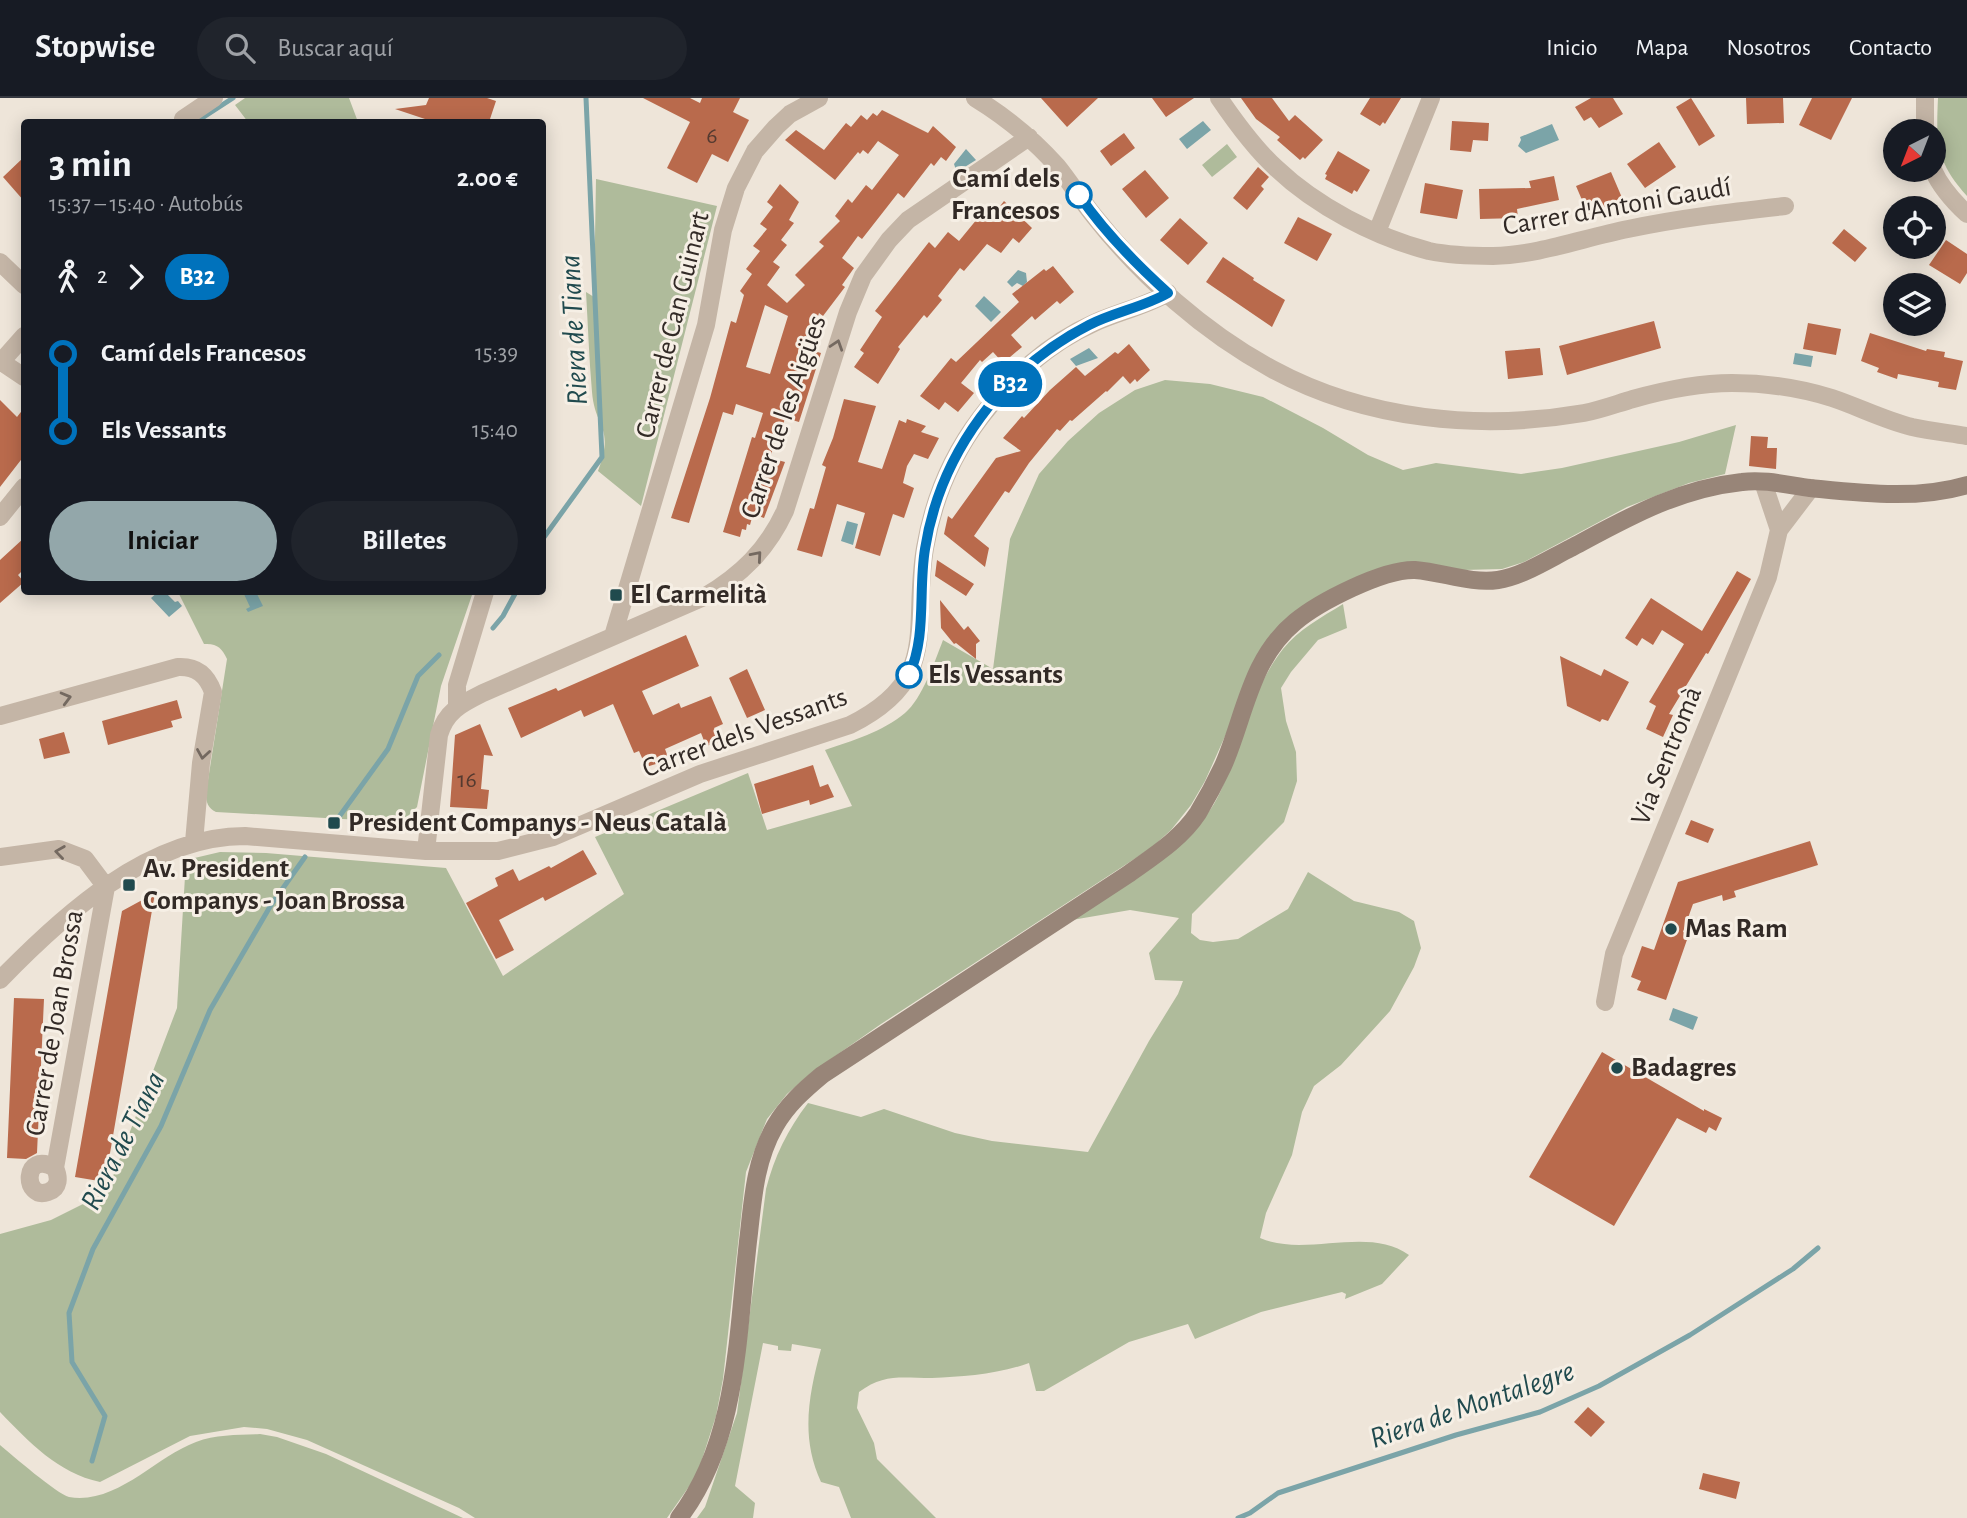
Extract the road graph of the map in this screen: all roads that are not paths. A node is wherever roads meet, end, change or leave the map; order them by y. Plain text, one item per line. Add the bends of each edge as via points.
1 (181, 98) edge
2 (214, 98) edge
3 (819, 98) edge
4 (975, 98) edge
5 (1219, 98) edge
6 (1431, 98) edge
7 (1925, 98) edge
8 (1000, 104) edge
9 (183, 119) edge
10 (184, 119) edge
11 (1925, 119) edge
12 (1029, 138) junction
13 (1939, 182) edge
14 (1785, 206) dead end
15 (1967, 214) edge
16 (1377, 232) junction
17 (0, 262) edge
18 (21, 282) edge
19 (1168, 293) junction
20 (21, 339) edge
21 (0, 362) edge
22 (21, 375) edge
23 (1967, 436) edge
24 (1763, 482) junction
25 (1967, 485) edge
26 (1811, 488) junction
27 (21, 491) edge
28 (0, 517) edge
29 (1779, 530) junction
30 (484, 595) edge
31 (613, 636) junction
32 (457, 706) junction
33 (0, 716) edge
34 (194, 842) junction
35 (425, 851) junction
36 (0, 857) edge
37 (106, 887) junction
38 (0, 980) edge
39 (1605, 1002) dead end
40 (55, 1168) dead end
41 (679, 1518) edge

1 - 9 street
2 - 10 street
3 - 31 street, Carrer de Can Guinart via 776,127 755,151 736,188 723,229 706,326
4 - 8 street
5 - 16 street, Carrer d'Antoni Gaudí via 1276,169 1304,191
6 - 16 street
7 - 11 street
8 - 12 street
12 - 19 street via 1093,216
31 -> 12 street, Carrer de les Aigües via 704,597 729,582 764,547 785,511 863,276 908,220
13 - 15 street
14 - 16 street, Carrer d'Antoni Gaudí via 1690,216 1555,248 1493,256 1431,251
17 - 18 street
19 - 23 street via 1221,338 1272,369 1323,393 1395,412 1459,421 1518,421 1586,413 1682,387 1732,383 1783,387 1910,426
19 - 35 street, Carrer dels Vessants via 1091,324 1042,354 979,419 935,505 925,549 915,663 881,709 850,725 700,774 553,837 498,851
20 - 21 street
21 - 22 street
24 - 26 street
24 - 29 street
24 - 41 street via 1701,488 1641,511 1499,580 1413,570 1355,587 1321,605 1272,644 1254,675 1223,765 1197,814 1171,843 803,1091 786,1109 763,1152 754,1184 735,1366 725,1418 705,1479
25 - 26 street via 1890,494
26 - 29 street, Via Sentromà
27 - 28 street
29 - 39 street, Via Sentromà via 1768,577 1614,954
30 - 32 street via 457,685
31 - 32 street, Carrer de les Aigües
32 - 35 street via 446,717 439,735
33 -> 34 street via 178,667 200,671 213,692
34 - 35 street, Carrer dels Vessants via 245,836
34 - 37 street, Carrer dels Vessants
37 -> 36 street via 85,859 60,849
37 - 38 street, Carrer dels Vessants via 56,926
37 - 40 street, Carrer de Joan Brossa

